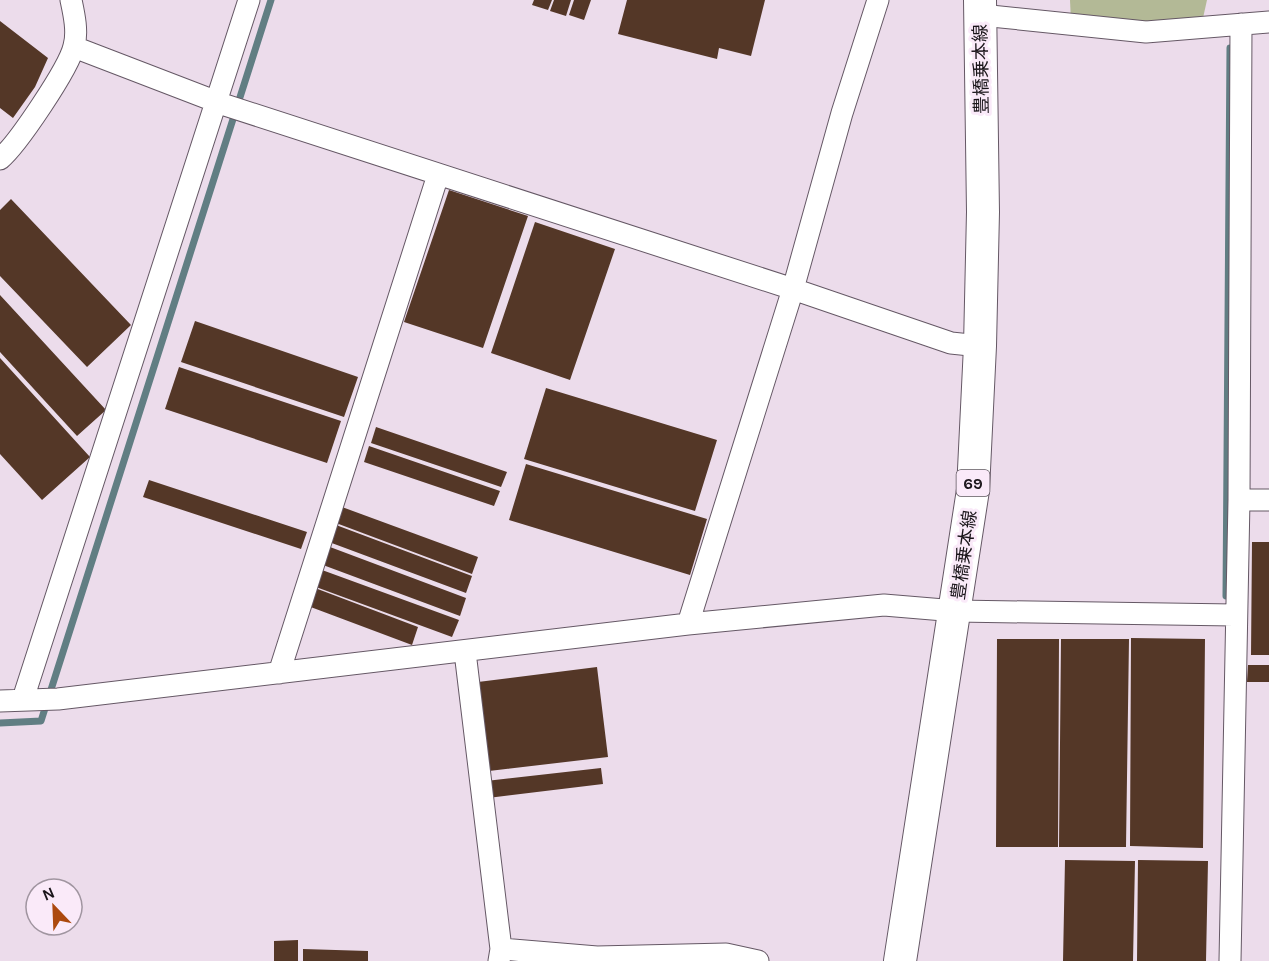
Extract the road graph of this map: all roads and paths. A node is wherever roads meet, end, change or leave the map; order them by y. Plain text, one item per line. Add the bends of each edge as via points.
1 (71, 0) edge
2 (249, 0) edge
3 (878, 0) edge
4 (980, 8) edge
5 (1269, 22) edge
6 (1241, 24) junction
7 (74, 47) junction
8 (220, 103) junction
9 (0, 159) edge
10 (438, 175) junction
11 (793, 289) junction
12 (980, 346) junction
13 (1239, 500) junction
14 (1269, 500) edge
15 (956, 611) junction
16 (1234, 615) junction
17 (688, 624) junction
18 (465, 652) junction
19 (279, 673) junction
20 (28, 700) junction
21 (0, 701) edge
22 (500, 955) edge
23 (758, 961) edge
24 (900, 961) edge
25 (1230, 961) edge

1 - 7 street
2 - 8 street
3 - 11 street
4 - 6 street via 1146,32
4 - 12 main road, 豊橋乗本線 / 69
5 - 6 street
6 - 13 street
7 - 8 street
7 - 9 street via 34,116
8 - 10 street
8 - 20 street
10 - 11 street
10 - 19 street
11 - 12 street via 951,343
11 - 17 street
12 - 15 main road, 豊橋乗本線 / 69 via 973,490
13 - 14 street
13 - 16 street
15 - 16 street
15 - 17 street via 885,605
15 - 24 main road, 豊橋乗本線 / 69
16 - 25 street
17 - 18 street
18 - 19 street
18 - 22 street
19 - 20 street
20 - 21 street
22 - 23 street via 726,954

